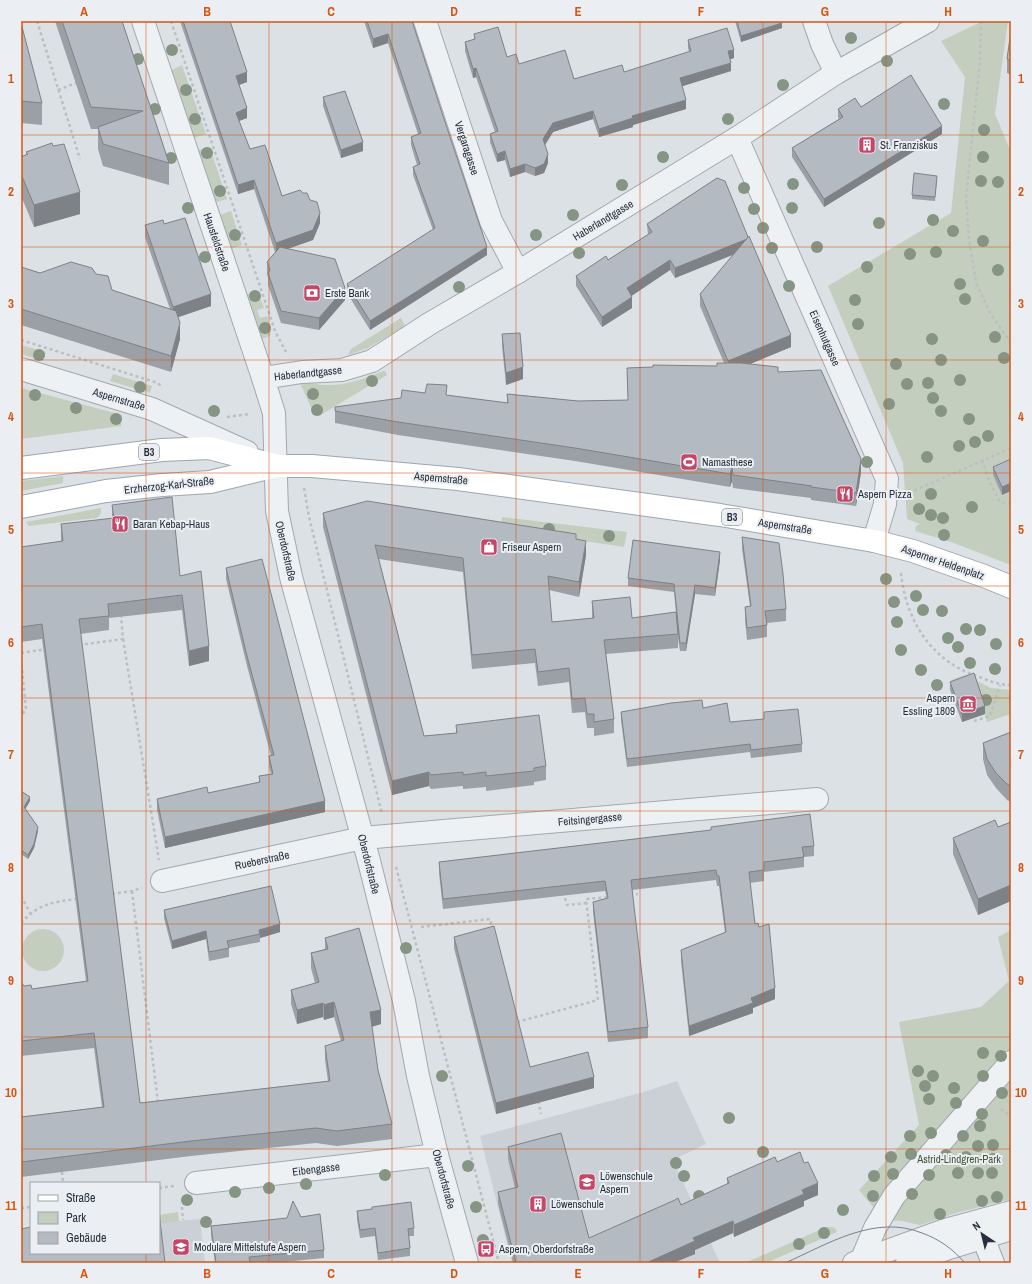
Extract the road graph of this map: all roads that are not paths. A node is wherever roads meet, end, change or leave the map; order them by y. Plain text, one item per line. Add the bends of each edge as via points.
1 (143, 21) edge
2 (424, 21) edge
3 (814, 21) edge
4 (928, 21) edge
5 (836, 73) junction
6 (737, 138) junction
7 (518, 272) junction
8 (21, 368) edge
9 (263, 378) junction
10 (276, 466) junction
11 (21, 468) edge
12 (21, 507) edge
13 (874, 541) junction
14 (1011, 587) edge
15 (818, 799) dead end
16 (363, 838) junction
17 (162, 881) road end
18 (1011, 1062) edge
19 (437, 1155) junction
20 (196, 1183) dead end
21 (1011, 1212) edge
22 (1011, 1229) edge
23 (980, 1230) junction
24 (859, 1262) edge
25 (467, 1263) edge
26 (907, 1263) edge
27 (993, 1263) edge

1 - 9 street, Hausfeldstraße
2 - 7 street, Vergaragasse via 490,221
3 - 5 street
4 - 5 street, Haberlandtgasse
5 - 6 street, Haberlandtgasse
6 - 7 street, Haberlandtgasse
6 - 13 street, Eisenhutgasse via 887,479 885,504
7 - 9 street, Haberlandtgasse via 372,361 342,370 302,372
8 - 10 street, Aspernstraße via 152,409
9 - 10 street, Hausfeldstraße via 274,413
10 - 11 main road, B3 via 209,448 162,450
10 - 12 main road, Erzherzog-Karl-Straße / B3 via 210,482 106,491
10 - 13 main road, Aspernstraße / B3 via 458,479 720,515
10 - 16 street, Oberdorfstraße via 276,511 291,577
13 - 14 main road, Asperner Heldenplatz / B3 via 913,551
15 - 16 street, Feitsingergasse
16 - 17 street, Rueberstraße
16 - 19 street, Oberdorfstraße via 404,1001 418,1076
18 - 24 street via 894,1196
19 - 20 street, Eibengasse
19 - 25 street, Oberdorfstraße
21 - 23 street
22 - 23 street
23 - 24 street via 945,1230
23 - 26 street via 949,1248
23 - 27 street

